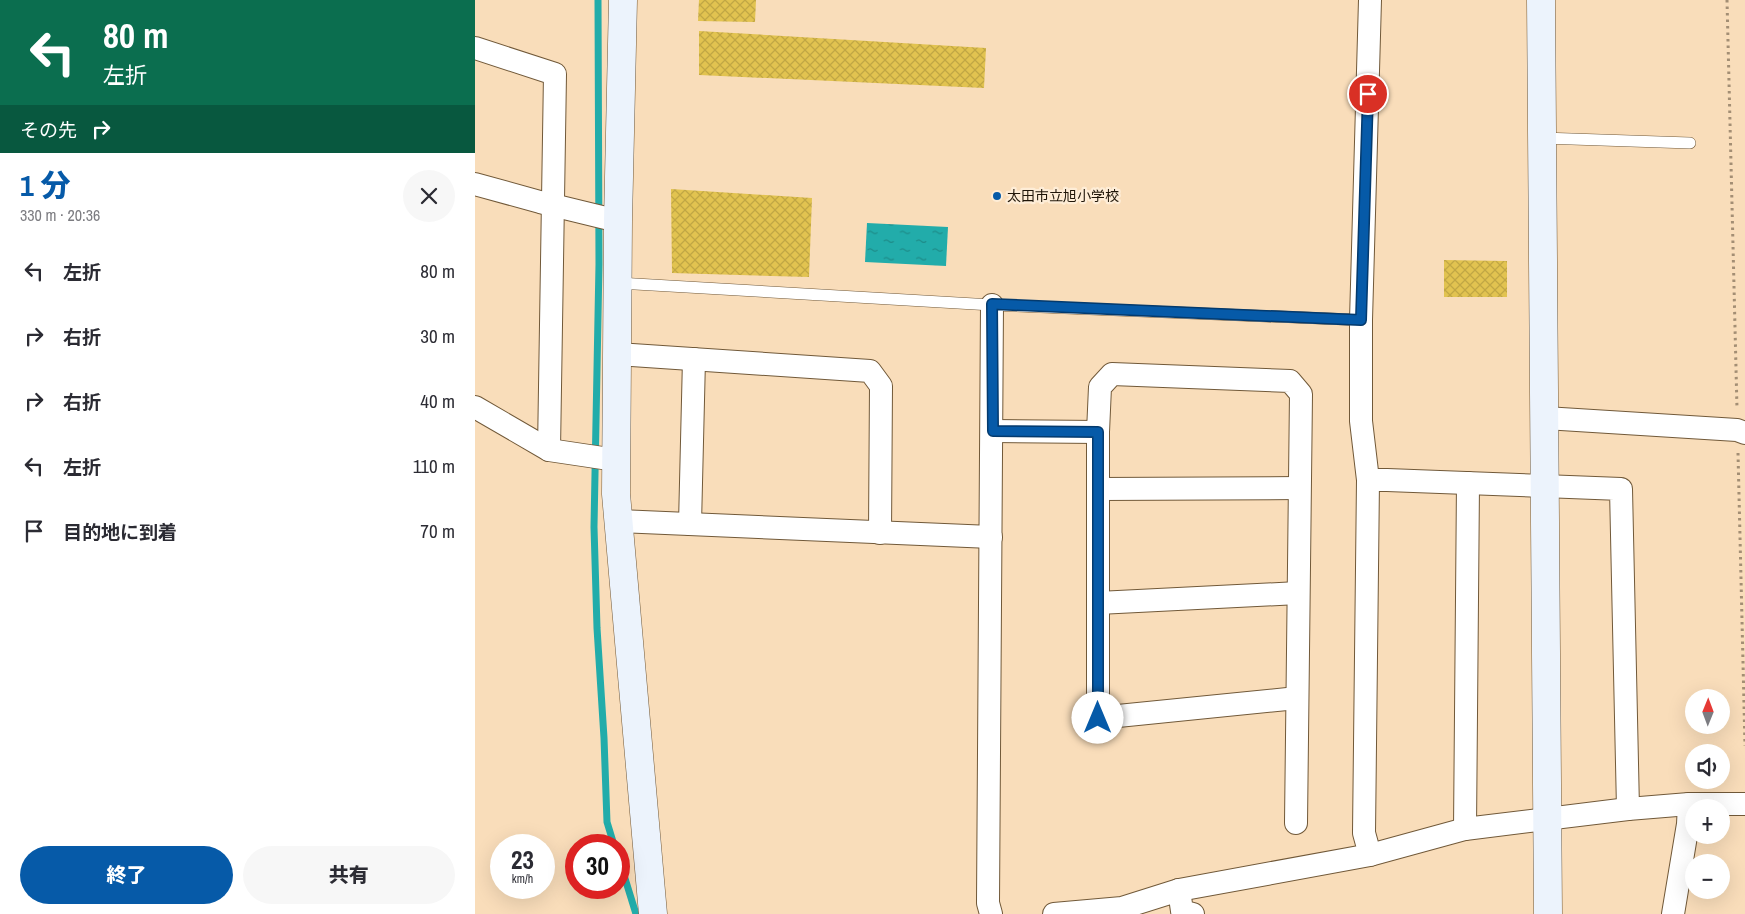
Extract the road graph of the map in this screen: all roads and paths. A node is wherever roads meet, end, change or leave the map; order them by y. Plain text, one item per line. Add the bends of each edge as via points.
1 (623, 0) edge
2 (1370, 0) edge
3 (1541, 0) edge
4 (1727, 0) edge
5 (475, 48) edge
6 (1542, 138) junction
7 (1690, 143) dead end
8 (475, 184) edge
9 (554, 206) junction
10 (618, 221) junction
11 (618, 283) junction
12 (992, 304) junction
13 (1361, 320) junction
14 (617, 354) junction
15 (695, 359) junction
16 (475, 407) edge
17 (1545, 418) junction
18 (993, 431) junction
19 (1098, 432) junction
20 (1741, 432) edge
21 (549, 450) junction
22 (616, 460) junction
23 (1368, 480) junction
24 (1468, 483) junction
25 (1545, 487) junction
26 (1299, 488) junction
27 (1099, 489) junction
28 (619, 521) junction
29 (690, 524) junction
30 (879, 532) junction
31 (991, 537) junction
32 (1298, 593) junction
33 (1099, 603) junction
34 (1297, 698) junction
35 (1745, 746) edge
36 (1685, 804) edge
37 (1730, 804) edge
38 (1745, 804) edge
39 (1628, 808) junction
40 (1548, 819) junction
41 (1296, 823) dead end
42 (1465, 829) junction
43 (1685, 842) edge
44 (1370, 855) junction
45 (1179, 890) junction
46 (1122, 911) edge
47 (653, 914) edge
48 (991, 914) edge
49 (1055, 914) edge
50 (1193, 914) edge
51 (1548, 914) edge
52 (1673, 914) edge

1 - 10 street
2 - 13 street
3 - 6 street
4 - 20 path
5 - 9 street via 555,74
6 - 7 lane
6 - 17 street
8 - 9 street
9 - 10 street
9 - 21 street
10 - 11 street
11 - 12 lane
11 - 14 street
12 - 13 lane
12 - 18 street
13 - 23 street via 1361,421
14 - 15 street
14 - 22 street
15 - 29 street
15 - 30 street via 870,371 881,386
16 - 21 street
17 - 20 street
17 - 25 street
18 - 19 street
18 - 31 street
19 - 26 street via 1099,387 1113,374 1290,381 1301,394
19 - 27 street
20 - 35 path
21 - 22 street
22 - 28 street
23 - 24 street
23 - 44 street via 1364,833
24 - 25 street
24 - 42 street
25 - 39 street via 1621,489
25 - 40 street
26 - 27 street
26 - 32 street
27 - 33 street
28 - 29 street
28 - 47 street
29 - 30 street
30 - 31 street
31 - 48 street via 988,903
32 - 33 street
32 - 34 street
33 - 34 street via 1098,718
34 - 41 street
36 - 39 street
37 - 38 street
39 - 40 street
40 - 42 street
40 - 51 street
42 - 44 street
43 - 52 street
44 - 45 street
45 - 46 street
45 - 50 street via 1182,911
46 - 49 street

